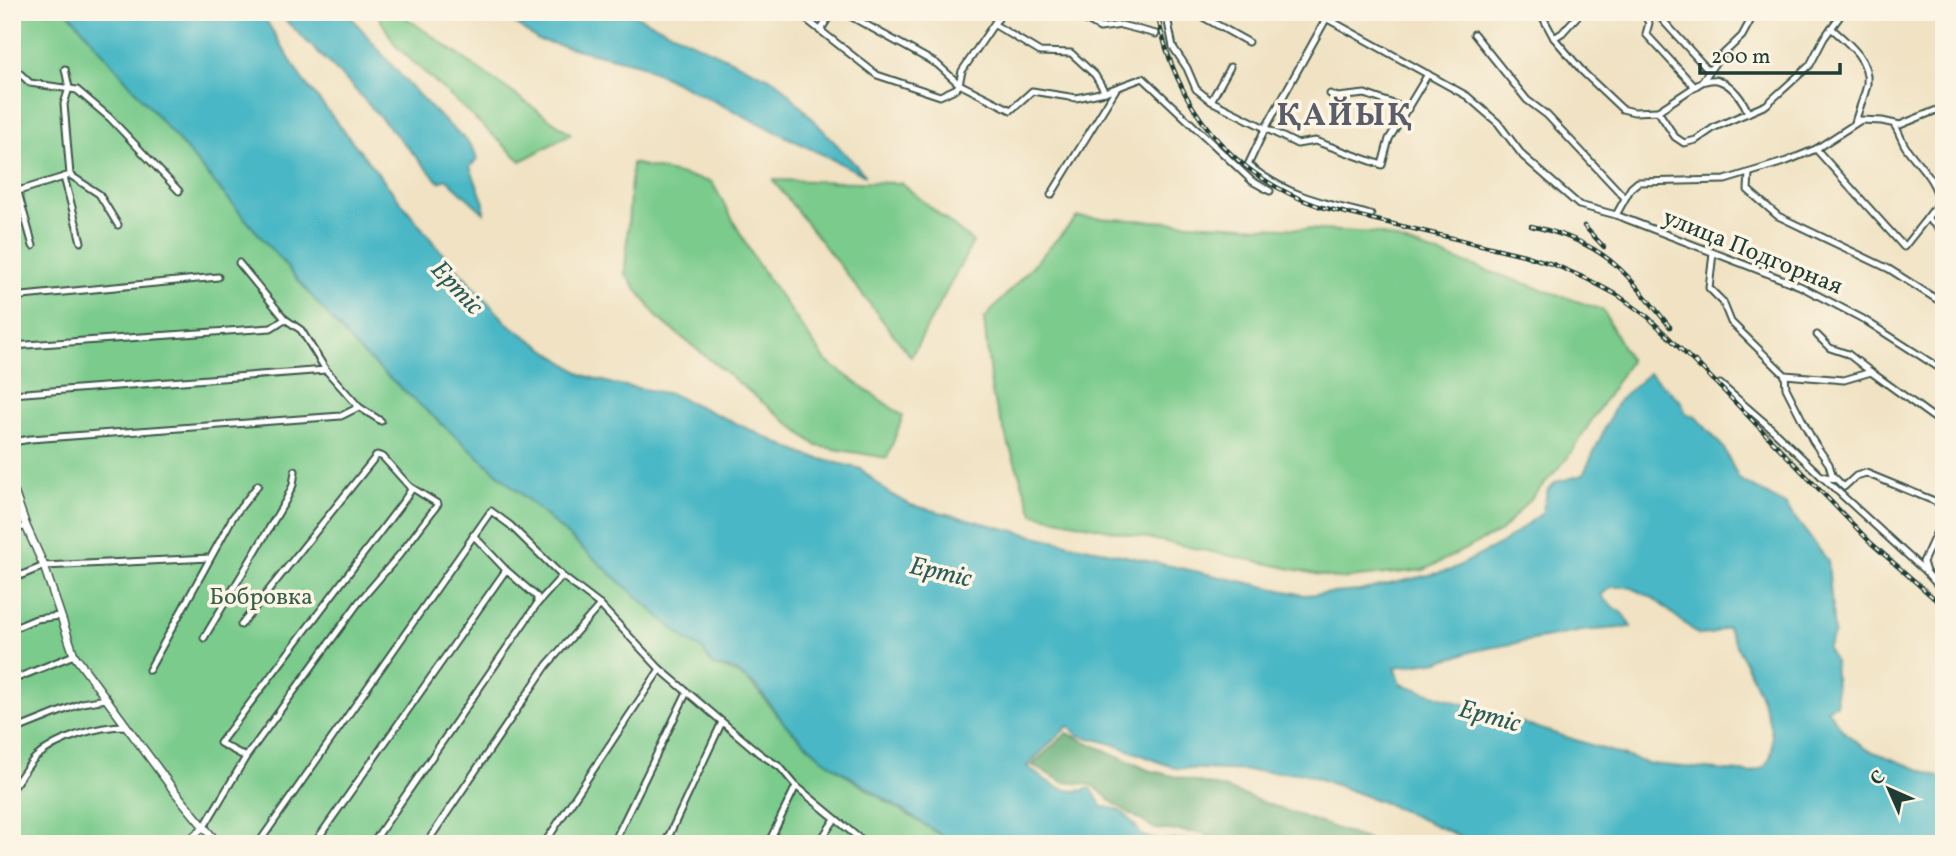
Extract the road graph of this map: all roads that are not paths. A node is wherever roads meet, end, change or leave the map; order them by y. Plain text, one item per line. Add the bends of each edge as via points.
1 (797, 12) edge
2 (832, 12) edge
3 (843, 12) edge
4 (986, 12) edge
5 (1002, 12) edge
6 (1071, 12) edge
7 (1166, 12) edge
8 (1194, 12) edge
9 (1315, 12) edge
10 (1540, 12) edge
11 (1581, 12) edge
12 (1755, 12) edge
13 (1843, 12) edge
14 (1645, 14) edge
15 (1328, 15) edge
16 (997, 22) junction
17 (1831, 28) junction
18 (820, 31) junction
19 (1156, 34) dead end
20 (1474, 34) dead end
21 (1554, 38) junction
22 (1248, 42) dead end
23 (12, 66) edge
24 (1230, 67) dead end
25 (65, 69) dead end
26 (1709, 71) junction
27 (1428, 75) junction
28 (1702, 82) junction
29 (959, 84) junction
30 (1693, 86) junction
31 (69, 88) junction
32 (1116, 89) junction
33 (1105, 92) junction
34 (1330, 94) dead end
35 (1211, 101) junction
36 (1944, 107) edge
37 (1408, 109) junction
38 (1658, 111) junction
39 (1748, 113) junction
40 (1855, 122) junction
41 (1895, 126) junction
42 (1265, 129) junction
43 (1816, 149) junction
44 (12, 171) edge
45 (1749, 173) junction
46 (67, 176) junction
47 (179, 191) dead end
48 (1270, 191) dead end
49 (15, 192) edge
50 (1051, 195) dead end
51 (1625, 198) junction
52 (1942, 205) edge
53 (1371, 215) dead end
54 (1616, 215) junction
55 (1927, 218) junction
56 (118, 225) dead end
57 (1944, 233) edge
58 (81, 242) dead end
59 (33, 246) dead end
60 (1713, 253) junction
61 (239, 263) dead end
62 (218, 277) dead end
63 (12, 296) edge
64 (1944, 304) edge
65 (285, 319) junction
66 (1818, 335) dead end
67 (12, 346) edge
68 (326, 370) junction
69 (1944, 371) edge
70 (1871, 372) junction
71 (1785, 375) junction
72 (1720, 384) dead end
73 (12, 394) edge
74 (359, 407) junction
75 (380, 421) dead end
76 (1944, 425) edge
77 (12, 442) edge
78 (295, 471) dead end
79 (1821, 476) junction
80 (1835, 479) junction
81 (258, 485) dead end
82 (12, 486) edge
83 (409, 486) junction
84 (1944, 505) edge
85 (1944, 516) edge
86 (26, 526) junction
87 (12, 531) edge
88 (473, 535) junction
89 (210, 558) junction
90 (44, 566) junction
91 (506, 570) junction
92 (1926, 572) junction
93 (562, 576) junction
94 (12, 579) edge
95 (1944, 592) edge
96 (537, 604) junction
97 (600, 605) junction
98 (60, 616) junction
99 (240, 625) dead end
100 (12, 629) edge
101 (204, 638) dead end
102 (75, 655) junction
103 (660, 668) junction
104 (149, 670) dead end
105 (12, 680) edge
106 (687, 692) junction
107 (106, 699) junction
108 (722, 722) junction
109 (126, 726) junction
110 (12, 731) edge
111 (246, 757) junction
112 (796, 786) junction
113 (12, 788) edge
114 (835, 820) junction
115 (204, 827) junction
116 (184, 844) edge
117 (218, 844) edge
118 (258, 844) edge
119 (314, 844) edge
120 (372, 844) edge
121 (426, 844) edge
122 (544, 844) edge
123 (613, 844) edge
124 (665, 844) edge
125 (768, 844) edge
126 (818, 844) edge
127 (866, 844) edge

1 - 18 street
2 - 18 street
3 - 29 street via 937,64
4 - 16 street
5 - 16 street
6 - 19 street via 1100,28 1121,25
7 - 35 street via 1173,47 1196,89
8 - 22 street
9 - 15 street, улица Подгорная
10 - 21 street
11 - 21 street
12 - 26 street via 1742,36
13 - 17 street
14 - 26 street via 1657,14
14 - 30 street via 1649,23 1646,34
15 - 27 street, улица Подгорная
15 - 42 street
16 - 29 street via 962,71
16 - 33 street via 1040,52 1071,53 1095,75
17 - 39 street via 1810,65 1766,106
17 - 40 street via 1855,50 1864,67 1866,86
18 - 29 street via 877,75 940,96
20 - 51 street via 1522,95 1541,109
21 - 38 street via 1622,109
23 - 31 street via 30,83
24 - 35 street
25 - 31 street
26 - 28 street
27 - 37 street
27 - 54 street, улица Подгорная via 1478,105 1523,156 1579,205
28 - 30 street
28 - 39 street via 1723,81
29 - 33 street via 1012,110 1032,91 1076,98
30 - 38 street
31 - 46 street via 64,104
31 - 47 street via 110,118
32 - 33 street
32 - 48 street via 1143,78 1252,181
32 - 50 street
34 - 37 street via 1365,94
35 - 42 street
36 - 41 street
37 - 42 street via 1389,139 1382,165 1315,141 1297,144
38 - 39 street via 1675,137 1684,142 1696,141
40 - 41 street
40 - 43 street
41 - 52 street via 1934,184
42 - 53 street via 1248,165 1286,191
43 - 45 street
43 - 55 street via 1904,247
44 - 49 street
45 - 51 street via 1725,180 1643,181
45 - 64 street via 1748,190 1778,216 1889,269
46 - 49 street
46 - 56 street via 99,194
46 - 58 street
49 - 59 street
51 - 54 street
52 - 55 street
54 - 60 street, улица Подгорная
55 - 57 street
60 - 69 street, улица Подгорная via 1839,305
60 - 71 street via 1709,288 1723,302 1731,322
61 - 65 street
62 - 63 street
65 - 67 street via 271,328
65 - 68 street via 302,330
66 - 70 street via 1830,348 1848,354
68 - 73 street
68 - 74 street
70 - 71 street via 1844,380
70 - 76 street
71 - 80 street via 1786,388
72 - 79 street
74 - 75 street
74 - 77 street via 341,416
78 - 101 street via 290,493
79 - 80 street
79 - 92 street
80 - 84 street via 1844,487 1866,472
81 - 89 street
82 - 86 street
83 - 99 street via 377,455
83 - 111 street via 405,499 220,743
83 - 111 street via 438,504 359,602
85 - 92 street via 1924,556
86 - 87 street
86 - 90 street
88 - 91 street
88 - 93 street via 491,511
88 - 118 street
89 - 90 street
89 - 104 street
90 - 94 street
90 - 98 street
91 - 96 street via 537,597
91 - 119 street
92 - 95 street
93 - 96 street
93 - 97 street
96 - 120 street
97 - 103 street
97 - 121 street via 547,664
98 - 100 street
98 - 102 street
102 - 105 street
102 - 107 street
103 - 106 street
103 - 122 street
106 - 108 street
106 - 123 street
107 - 109 street
107 - 110 street via 82,703
108 - 112 street via 780,767
108 - 124 street
109 - 113 street via 97,728 49,747 34,758
109 - 115 street
111 - 115 street
112 - 114 street
112 - 125 street
114 - 126 street
114 - 127 street
115 - 116 street
115 - 117 street

